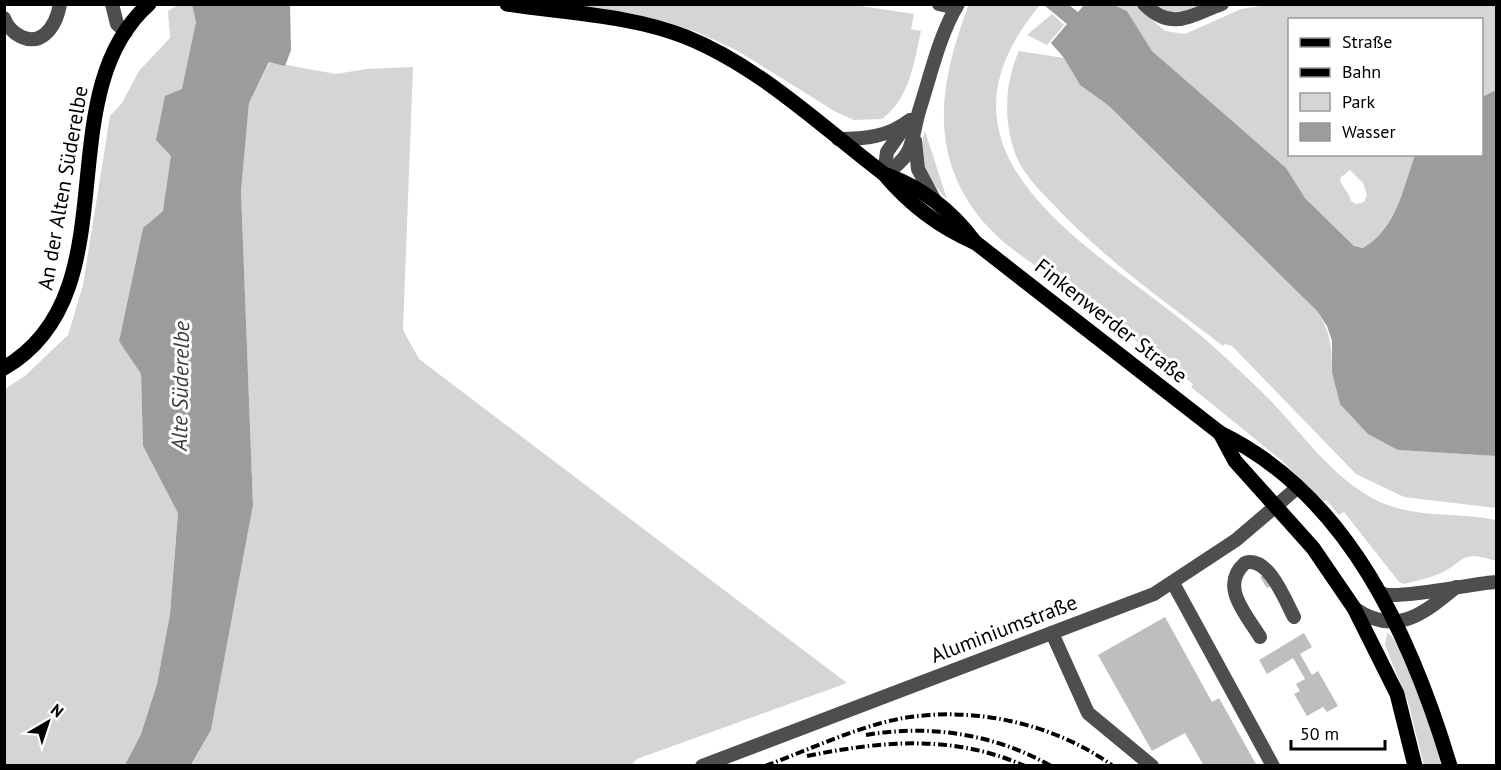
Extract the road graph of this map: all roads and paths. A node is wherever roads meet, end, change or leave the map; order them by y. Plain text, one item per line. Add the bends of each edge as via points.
1 (60, 4) edge
2 (112, 4) edge
3 (149, 4) edge
4 (507, 4) edge
5 (939, 4) edge
6 (1144, 4) edge
7 (1222, 4) edge
8 (957, 6) edge
9 (565, 9) edge
10 (4, 18) edge
11 (126, 32) junction
12 (920, 109) junction
13 (910, 120) junction
14 (838, 139) junction
15 (915, 139) junction
16 (884, 174) junction
17 (936, 203) junction
18 (975, 243) junction
19 (4, 368) edge
20 (1220, 433) junction
21 (1297, 488) junction
22 (1277, 507) junction
23 (1497, 582) edge
24 (1173, 584) junction
25 (1456, 587) junction
26 (1381, 593) junction
27 (1354, 608) junction
28 (1294, 617) dead end
29 (1397, 623) junction
30 (1052, 633) junction
31 (1260, 636) dead end
32 (702, 765) edge
33 (1152, 765) edge
34 (1273, 765) edge
35 (1415, 765) edge
36 (1450, 765) edge

1 - 10 street via 54,26 40,38 20,37
2 - 11 street via 117,24
3 - 11 main road, An der Alten Süderelbe
4 - 9 main road
5 - 8 street
6 - 7 street via 1169,20 1184,20
8 - 12 street via 942,35
9 - 14 main road via 650,27 702,45 757,76
11 - 19 main road, An der Alten Süderelbe via 100,93 67,295 47,332
12 - 13 street
12 - 15 street
13 - 14 street via 884,135
13 - 16 street via 887,152
14 - 16 main road
15 - 16 street via 901,161
15 - 17 street via 918,169
16 - 17 main road, Finkenwerder Straße via 912,184
16 - 18 main road, Finkenwerder Straße via 902,196 951,232
17 - 18 main road, Finkenwerder Straße via 959,222
18 - 20 main road, Finkenwerder Straße
20 - 21 main road, Finkenwerder Straße via 1251,448
20 - 22 main road, Finkenwerder Straße via 1235,461
21 - 22 street, Aluminiumstraße
21 - 26 main road, Finkenwerder Straße via 1340,534
22 - 24 street, Aluminiumstraße
22 - 27 main road, Finkenwerder Straße via 1313,548
23 - 25 street
24 - 30 street, Aluminiumstraße
24 - 34 street
25 - 26 street via 1399,597
25 - 29 street via 1429,608
26 - 29 main road, Finkenwerder Straße
27 - 29 street via 1372,619
27 - 35 main road, Finkenwerder Straße via 1397,694
28 - 31 street via 1263,564 1245,562 1233,589
29 - 36 main road, Finkenwerder Straße
30 - 32 street, Aluminiumstraße
30 - 33 street via 1088,712

